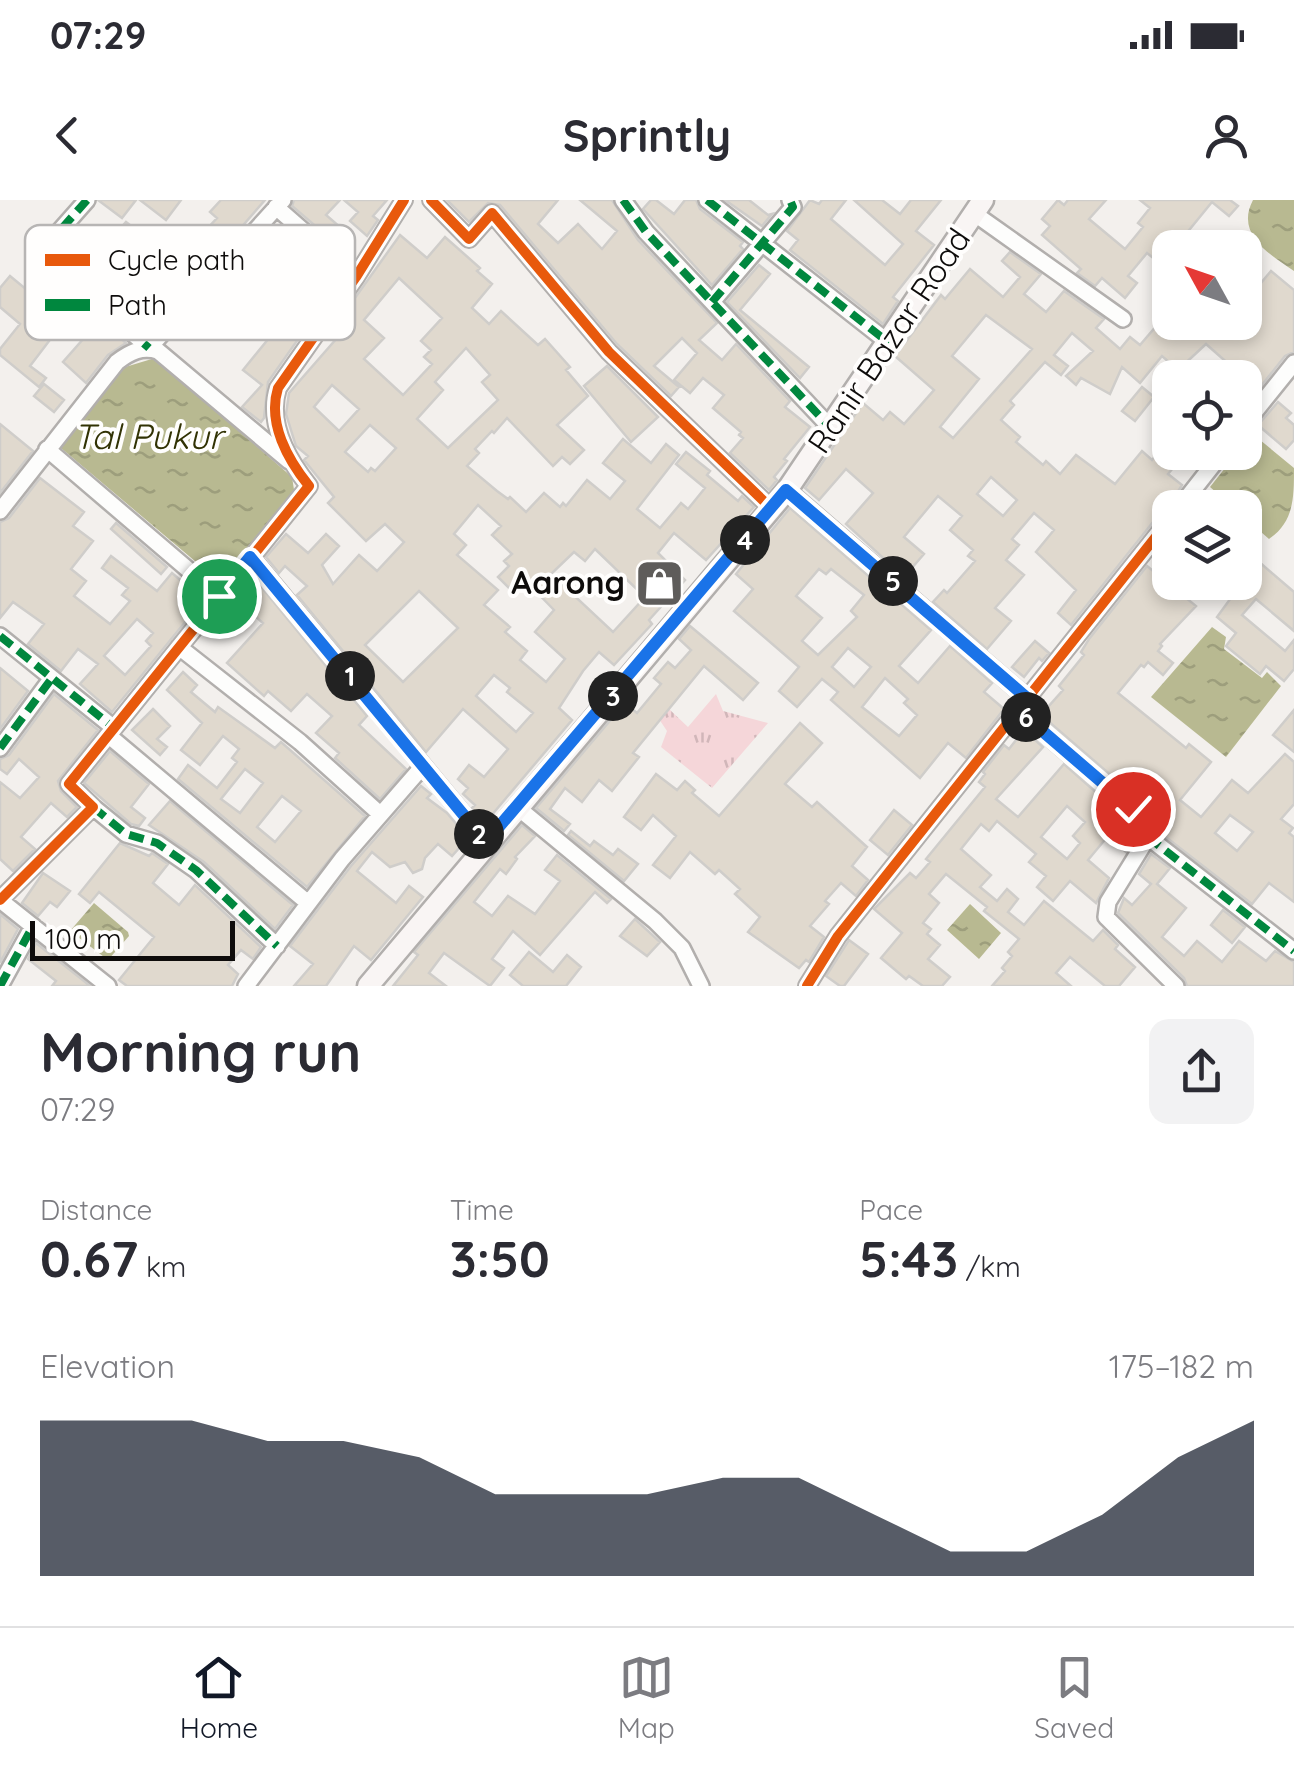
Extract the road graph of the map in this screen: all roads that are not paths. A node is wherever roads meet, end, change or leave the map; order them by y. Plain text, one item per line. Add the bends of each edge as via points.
1 (86, 200) edge
2 (404, 200) edge
3 (431, 200) edge
4 (623, 200) edge
5 (707, 200) edge
6 (790, 200) edge
7 (280, 203) edge
8 (979, 207) edge
9 (65, 225) edge
10 (260, 225) edge
11 (303, 225) edge
12 (765, 242) junction
13 (356, 277) edge
14 (712, 302) junction
15 (1123, 319) dead end
16 (140, 340) edge
17 (156, 340) edge
18 (312, 340) edge
19 (888, 343) junction
20 (149, 348) junction
21 (1294, 363) edge
22 (1262, 403) edge
23 (830, 427) junction
24 (47, 450) junction
25 (288, 461) junction
26 (1208, 470) edge
27 (786, 490) junction
28 (1193, 490) edge
29 (771, 508) junction
30 (0, 511) edge
31 (1152, 541) edge
32 (250, 557) junction
33 (219, 596) junction
34 (0, 636) edge
35 (179, 646) junction
36 (52, 678) junction
37 (1022, 704) junction
38 (111, 732) junction
39 (0, 748) edge
40 (424, 766) junction
41 (92, 808) junction
42 (517, 808) junction
43 (380, 814) junction
44 (1148, 837) junction
45 (486, 842) junction
46 (0, 900) edge
47 (308, 903) junction
48 (33, 926) junction
49 (277, 946) junction
50 (1294, 951) edge
51 (0, 986) edge
52 (108, 986) edge
53 (246, 986) edge
54 (368, 986) edge
55 (701, 986) edge
56 (807, 986) edge
57 (1176, 986) edge

1 - 9 street
2 - 13 street
3 - 29 street via 468,239 492,213 608,352
4 - 14 street
5 - 12 street
6 - 12 street via 793,207
7 - 10 street
7 - 11 street
8 - 15 street
8 - 19 main road, Ranir Bazar Road
12 - 14 street
12 - 19 street
14 - 23 street
16 - 20 street
17 - 20 street
18 - 25 street via 275,398
19 - 23 main road, Ranir Bazar Road
20 - 24 street via 117,362
20 - 25 street
21 - 22 street
23 - 27 main road, Ranir Bazar Road
24 - 30 street
24 - 33 street
25 - 32 street via 309,486
26 - 28 street
27 - 29 main road, Ranir Bazar Road
27 - 37 street
29 - 42 main road, Ranir Bazar Road
31 - 37 street
32 - 33 street
32 - 40 street
33 - 35 street
34 - 36 street
35 - 38 street
35 - 43 street
36 - 38 street
36 - 39 street
37 - 44 street via 1133,809
37 - 56 street via 838,936
38 - 41 street via 69,784
38 - 47 street
40 - 43 street
40 - 45 street
41 - 46 street
41 - 49 street via 196,870
42 - 45 main road, Ranir Bazar Road
42 - 55 street via 655,921 682,948
43 - 47 street
44 - 50 street
44 - 57 street via 1108,902 1106,917
45 - 54 main road, Ranir Bazar Road
46 - 48 street
47 - 49 street
48 - 51 street
48 - 52 street
49 - 53 street

